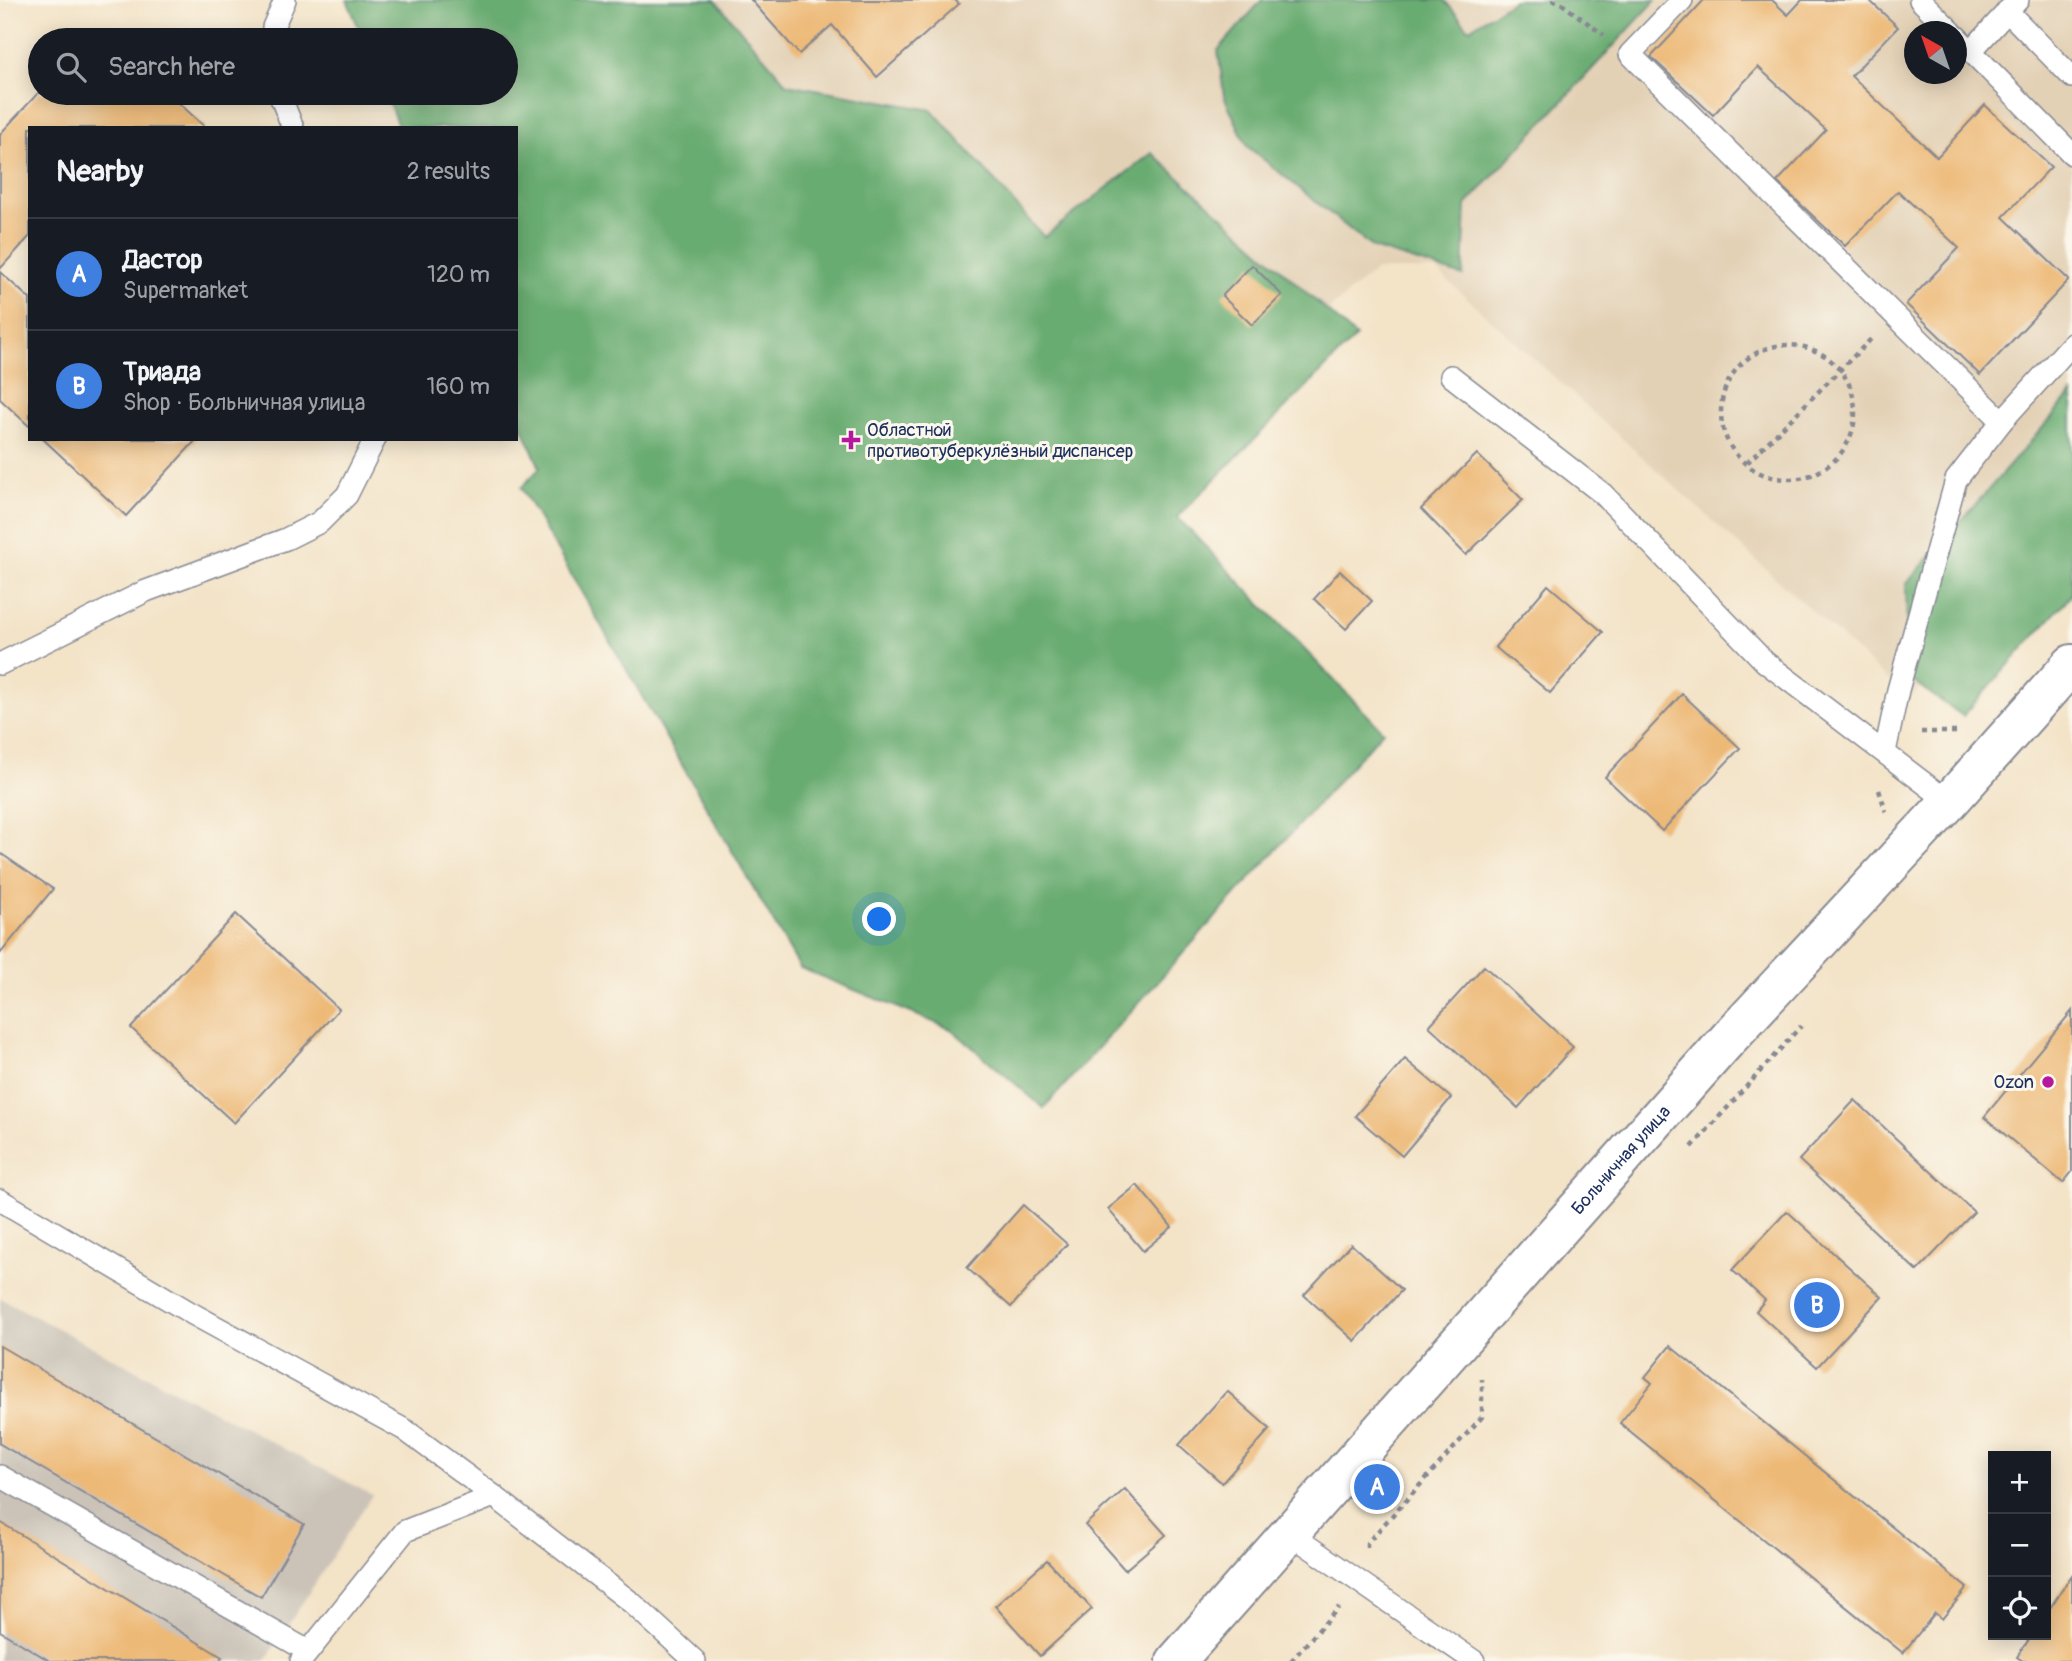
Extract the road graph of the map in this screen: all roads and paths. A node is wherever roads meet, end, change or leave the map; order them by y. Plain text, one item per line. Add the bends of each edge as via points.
1 (285, 0) edge
2 (1552, 0) edge
3 (1682, 0) edge
4 (1920, 0) edge
5 (1562, 2) edge
6 (2013, 6) edge
7 (1941, 21) edge
8 (273, 28) edge
9 (1967, 41) edge
10 (1967, 46) edge
11 (1630, 54) junction
12 (2072, 78) edge
13 (284, 105) edge
14 (292, 126) edge
15 (2072, 155) edge
16 (1895, 316) junction
17 (2072, 344) edge
18 (1841, 369) junction
19 (1451, 376) dead end
20 (2002, 421) junction
21 (374, 441) edge
22 (1747, 464) junction
23 (0, 664) edge
24 (2072, 664) edge
25 (1885, 752) junction
26 (1950, 802) junction
27 (1810, 1016) dead end
28 (1688, 1151) dead end
29 (0, 1200) edge
30 (1491, 1369) dead end
31 (0, 1476) edge
32 (494, 1496) junction
33 (1289, 1533) junction
34 (1360, 1583) junction
35 (305, 1656) edge
36 (695, 1661) edge
37 (1176, 1661) edge
38 (1291, 1661) edge
39 (1474, 1661) edge

1 - 8 lane
2 - 5 path
3 - 11 lane
4 - 7 lane
5 - 11 path
6 - 9 lane
6 - 12 lane
10 - 15 lane
11 - 16 lane
13 - 14 lane
16 - 18 path
16 - 20 lane
17 - 20 lane
18 - 22 path
18 - 22 path via 1856,410 1842,453 1825,468 1803,477 1781,478
18 - 22 path via 1806,346 1785,344 1745,360 1723,396 1721,419 1727,441
19 - 25 lane via 1603,494 1765,662
20 - 25 lane via 1956,480
21 - 23 lane via 347,495 320,522 146,591
24 - 26 street, Больничная улица
25 - 26 lane
26 - 33 street, Больничная улица via 1728,1038
27 - 28 path
29 - 32 lane via 191,1313 405,1430
30 - 34 path via 1481,1380 1482,1417 1367,1543
31 - 35 lane
32 - 35 lane via 405,1531
32 - 36 lane via 632,1603
33 - 34 lane
33 - 37 street, Больничная улица
34 - 38 path
34 - 39 lane

